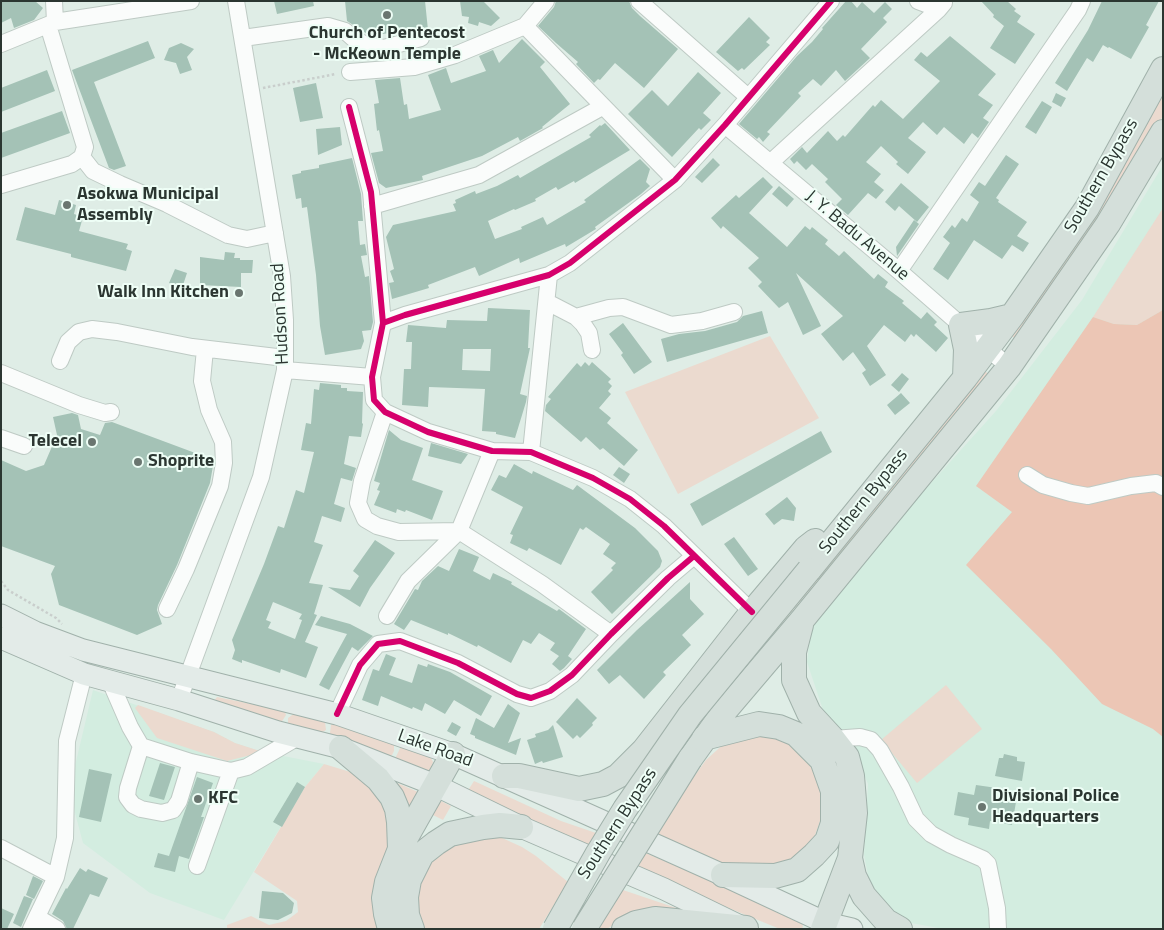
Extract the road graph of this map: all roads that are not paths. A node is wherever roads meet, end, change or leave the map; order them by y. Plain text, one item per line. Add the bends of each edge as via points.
1 (54, 1) edge
2 (191, 1) edge
3 (236, 1) edge
4 (546, 1) edge
5 (639, 1) edge
6 (831, 1) edge
7 (918, 1) edge
8 (1082, 1) edge
9 (943, 5) edge
10 (51, 23) junction
11 (525, 26) junction
12 (243, 38) junction
13 (421, 38) dead end
14 (1, 44) edge
15 (1163, 69) edge
16 (350, 72) road end
17 (748, 97) junction
18 (349, 107) dead end
19 (602, 107) junction
20 (725, 125) junction
21 (1163, 132) edge
22 (82, 157) junction
23 (770, 163) junction
24 (675, 180) junction
25 (1, 184) edge
26 (372, 206) junction
27 (275, 233) junction
28 (899, 271) junction
29 (549, 275) junction
30 (547, 302) junction
31 (734, 312) dead end
32 (1012, 316) junction
33 (576, 317) junction
34 (382, 323) junction
35 (962, 325) junction
36 (988, 348) junction
37 (205, 349) junction
38 (592, 350) dead end
39 (60, 361) dead end
40 (285, 364) junction
41 (1009, 367) junction
42 (1, 373) edge
43 (372, 377) junction
44 (965, 378) junction
45 (111, 412) dead end
46 (385, 412) junction
47 (1, 438) edge
48 (24, 446) dead end
49 (492, 451) junction
50 (531, 452) junction
51 (1027, 476) dead end
52 (1163, 487) edge
53 (848, 520) junction
54 (459, 531) junction
55 (694, 556) junction
56 (167, 610) dead end
57 (752, 612) junction
58 (1, 615) edge
59 (387, 616) dead end
60 (802, 620) junction
61 (611, 634) junction
62 (1, 638) edge
63 (84, 674) junction
64 (188, 675) junction
65 (110, 681) junction
66 (179, 700) junction
67 (337, 714) junction
68 (298, 737) junction
69 (704, 738) junction
70 (833, 739) junction
71 (141, 746) junction
72 (340, 748) junction
73 (452, 754) junction
74 (192, 762) junction
75 (230, 771) junction
76 (504, 776) junction
77 (434, 786) junction
78 (520, 828) junction
79 (400, 849) junction
80 (3, 853) edge
81 (850, 858) junction
82 (197, 866) dead end
83 (724, 875) junction
84 (56, 877) junction
85 (34, 923) edge
86 (672, 925) edge
87 (824, 926) edge
88 (57, 929) edge
89 (390, 929) edge
90 (412, 929) edge
91 (555, 929) edge
92 (584, 929) edge
93 (624, 929) edge
94 (746, 929) edge
95 (852, 929) edge
96 (900, 929) edge
97 (998, 929) edge

1 - 10 street
2 - 10 street
3 - 12 street, Hudson Road
4 - 11 street
5 - 17 street
6 - 17 street
7 - 9 street
8 - 28 street
9 - 23 street
10 - 14 street
10 - 22 street via 85,147
11 - 16 street via 455,55 414,67
11 - 19 street
12 - 13 street via 328,26 345,31 366,45 384,48
12 - 27 street, Hudson Road
15 - 32 highway, Southern Bypass via 1087,208
17 - 20 street
18 - 26 street via 372,192
19 - 24 street
19 - 26 street via 480,175
20 - 23 street, J. Y. Badu Avenue
20 - 24 street
21 - 41 highway, Southern Bypass via 1108,224
22 - 25 street via 72,164
22 - 27 street via 93,170 228,235 247,238
23 - 28 street, J. Y. Badu Avenue
24 - 29 street via 570,264
26 - 34 street
27 - 40 street, Hudson Road via 282,276
28 - 35 street, J. Y. Badu Avenue
29 - 30 street
29 - 34 street
30 - 33 street
30 - 50 street
31 - 33 street via 671,325 623,307
32 - 35 highway
32 - 36 highway, Southern Bypass
33 - 38 street via 589,333
34 - 43 street
35 - 36 street, J. Y. Badu Avenue
35 - 44 highway via 966,349
36 - 41 street, J. Y. Badu Avenue
36 - 44 highway, Southern Bypass
37 - 39 street via 92,329 79,332 68,342
37 - 40 street
37 - 56 street via 202,381 209,410 223,442 224,463 220,486
40 - 43 street
40 - 64 street, Hudson Road via 261,477
41 - 60 highway, Southern Bypass
42 - 45 street via 79,405
43 - 46 street via 374,400
44 - 53 highway, Southern Bypass
46 - 49 street via 428,432
46 - 54 street via 362,481 358,503 365,519 399,532
47 - 48 street
49 - 50 street
49 - 54 street
50 - 55 street via 594,478 630,500 664,526
51 - 52 street via 1043,485 1088,496 1156,483
53 - 57 highway via 806,548
53 - 91 highway, Southern Bypass, bridge via 690,715 621,816
54 - 59 street via 408,581
54 - 61 street via 542,584
55 - 57 street
55 - 61 street
57 - 76 highway via 644,750 618,776 603,784 579,789 519,776
58 - 64 main road, Lake Road via 83,650
60 - 69 highway, Southern Bypass
60 - 70 highway via 794,652 794,680 809,713
61 - 67 street via 572,675 550,692 531,698 458,663 400,641 378,644 360,665
62 - 63 main road, Lake Road
63 - 65 main road, Lake Road
63 - 84 street via 66,741 65,838
64 - 66 street, Hudson Road
64 - 67 main road, Lake Road
65 - 66 main road, Lake Road
65 - 71 street
66 - 68 main road, Lake Road
67 - 73 main road, Lake Road
68 - 72 main road, Lake Road
68 - 75 street via 247,767
69 - 83 highway via 759,724 779,727 796,734 822,760 833,791 833,823 827,841 797,870 775,876
69 - 92 highway, Southern Bypass, bridge
70 - 81 highway via 847,758 852,776 855,813
70 - 97 street via 860,737 870,740 880,750 916,819 931,834 988,864
71 - 74 street
71 - 74 street via 127,797 141,809 162,813 173,810
72 - 77 main road, Lake Road
72 - 79 highway via 378,779 392,797 397,809
73 - 76 main road, Lake Road
73 - 77 highway
74 - 75 street
75 - 82 street
76 - 83 main road, Lake Road
77 - 78 main road, Lake Road
77 - 79 highway
78 - 90 highway via 500,825 450,834 422,854 409,880 406,897
78 - 94 main road, Lake Road via 664,889
79 - 89 highway via 384,898
80 - 84 street
81 - 87 highway
81 - 96 highway via 864,896 886,922
83 - 87 main road, Lake Road
84 - 85 street
85 - 88 street
86 - 93 highway via 655,919
86 - 94 highway
87 - 95 main road, Lake Road

